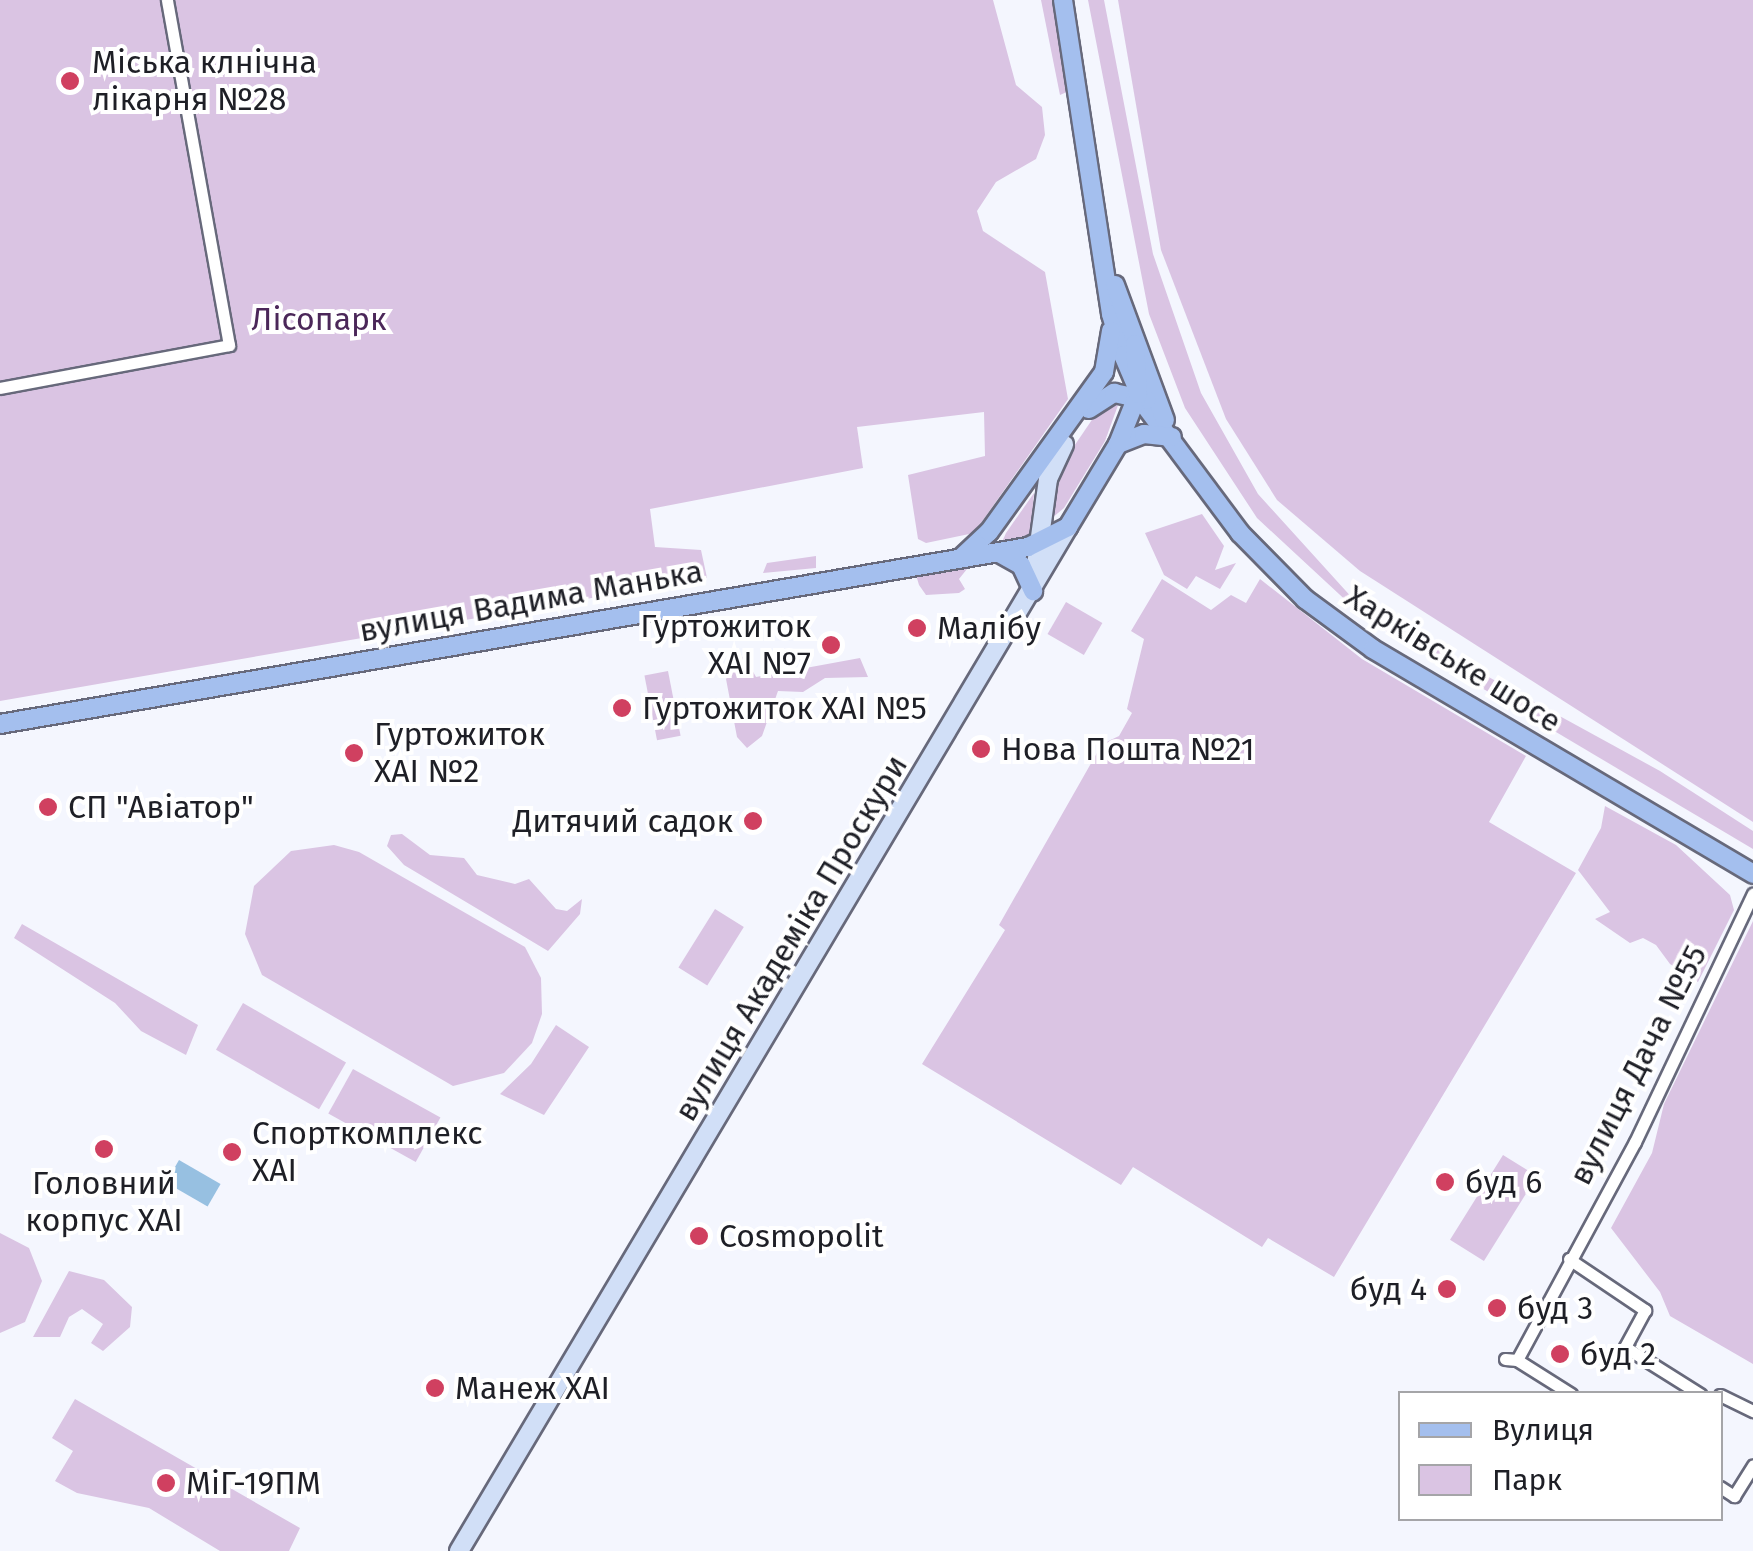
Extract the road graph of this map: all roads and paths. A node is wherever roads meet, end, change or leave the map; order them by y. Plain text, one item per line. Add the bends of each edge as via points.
1 (166, 0) edge
2 (1063, 0) edge
3 (1098, 232) junction
4 (1111, 314) junction
5 (1135, 344) junction
6 (1107, 365) junction
7 (0, 388) edge
8 (1138, 394) junction
9 (1089, 409) junction
10 (1169, 430) junction
11 (1118, 444) junction
12 (1064, 445) junction
13 (1068, 527) junction
14 (1038, 542) junction
15 (998, 552) junction
16 (963, 556) junction
17 (1033, 590) junction
18 (0, 724) edge
19 (1753, 874) edge
20 (1753, 894) edge
21 (1568, 1260) junction
22 (1565, 1391) edge
23 (1695, 1391) edge
24 (1723, 1396) edge
25 (1753, 1411) edge
26 (1753, 1465) edge
27 (1723, 1489) edge
28 (459, 1551) edge

1 - 7 street via 229,345
2 - 3 main road, Харківське шосе
3 - 4 main road, Харківське шосе
3 - 5 main road, Харківське шосе
4 - 6 main road
4 - 8 main road, Харківське шосе
5 - 8 main road, вулиця Академіка Проскури
5 - 10 main road, Харківське шосе
6 - 9 main road
6 - 16 main road via 1007,509
8 - 9 main road via 1105,395
8 - 10 main road, Харківське шосе
8 - 11 main road, вулиця Академіка Проскури
9 - 12 main road
10 - 11 main road
10 - 19 main road, Харківське шосе via 1240,533 1320,612
11 - 13 main road, вулиця Академіка Проскури
12 - 14 street via 1048,480
12 - 16 main road via 996,536
13 - 14 main road, вулиця Вадима Манька
13 - 17 street, вулиця Академіка Проскури
14 - 15 main road, вулиця Вадима Манька
14 - 17 street
15 - 16 main road, вулиця Вадима Манька
15 - 17 main road via 1021,565
16 - 18 main road, вулиця Вадима Манька
17 - 28 street, вулиця Академіка Проскури
20 - 21 street, вулиця Дача №55 via 1647,1118
21 - 22 street, вулиця Дача №55 via 1511,1360
21 - 23 street via 1645,1310 1625,1348
24 - 25 street
26 - 27 street via 1734,1496

